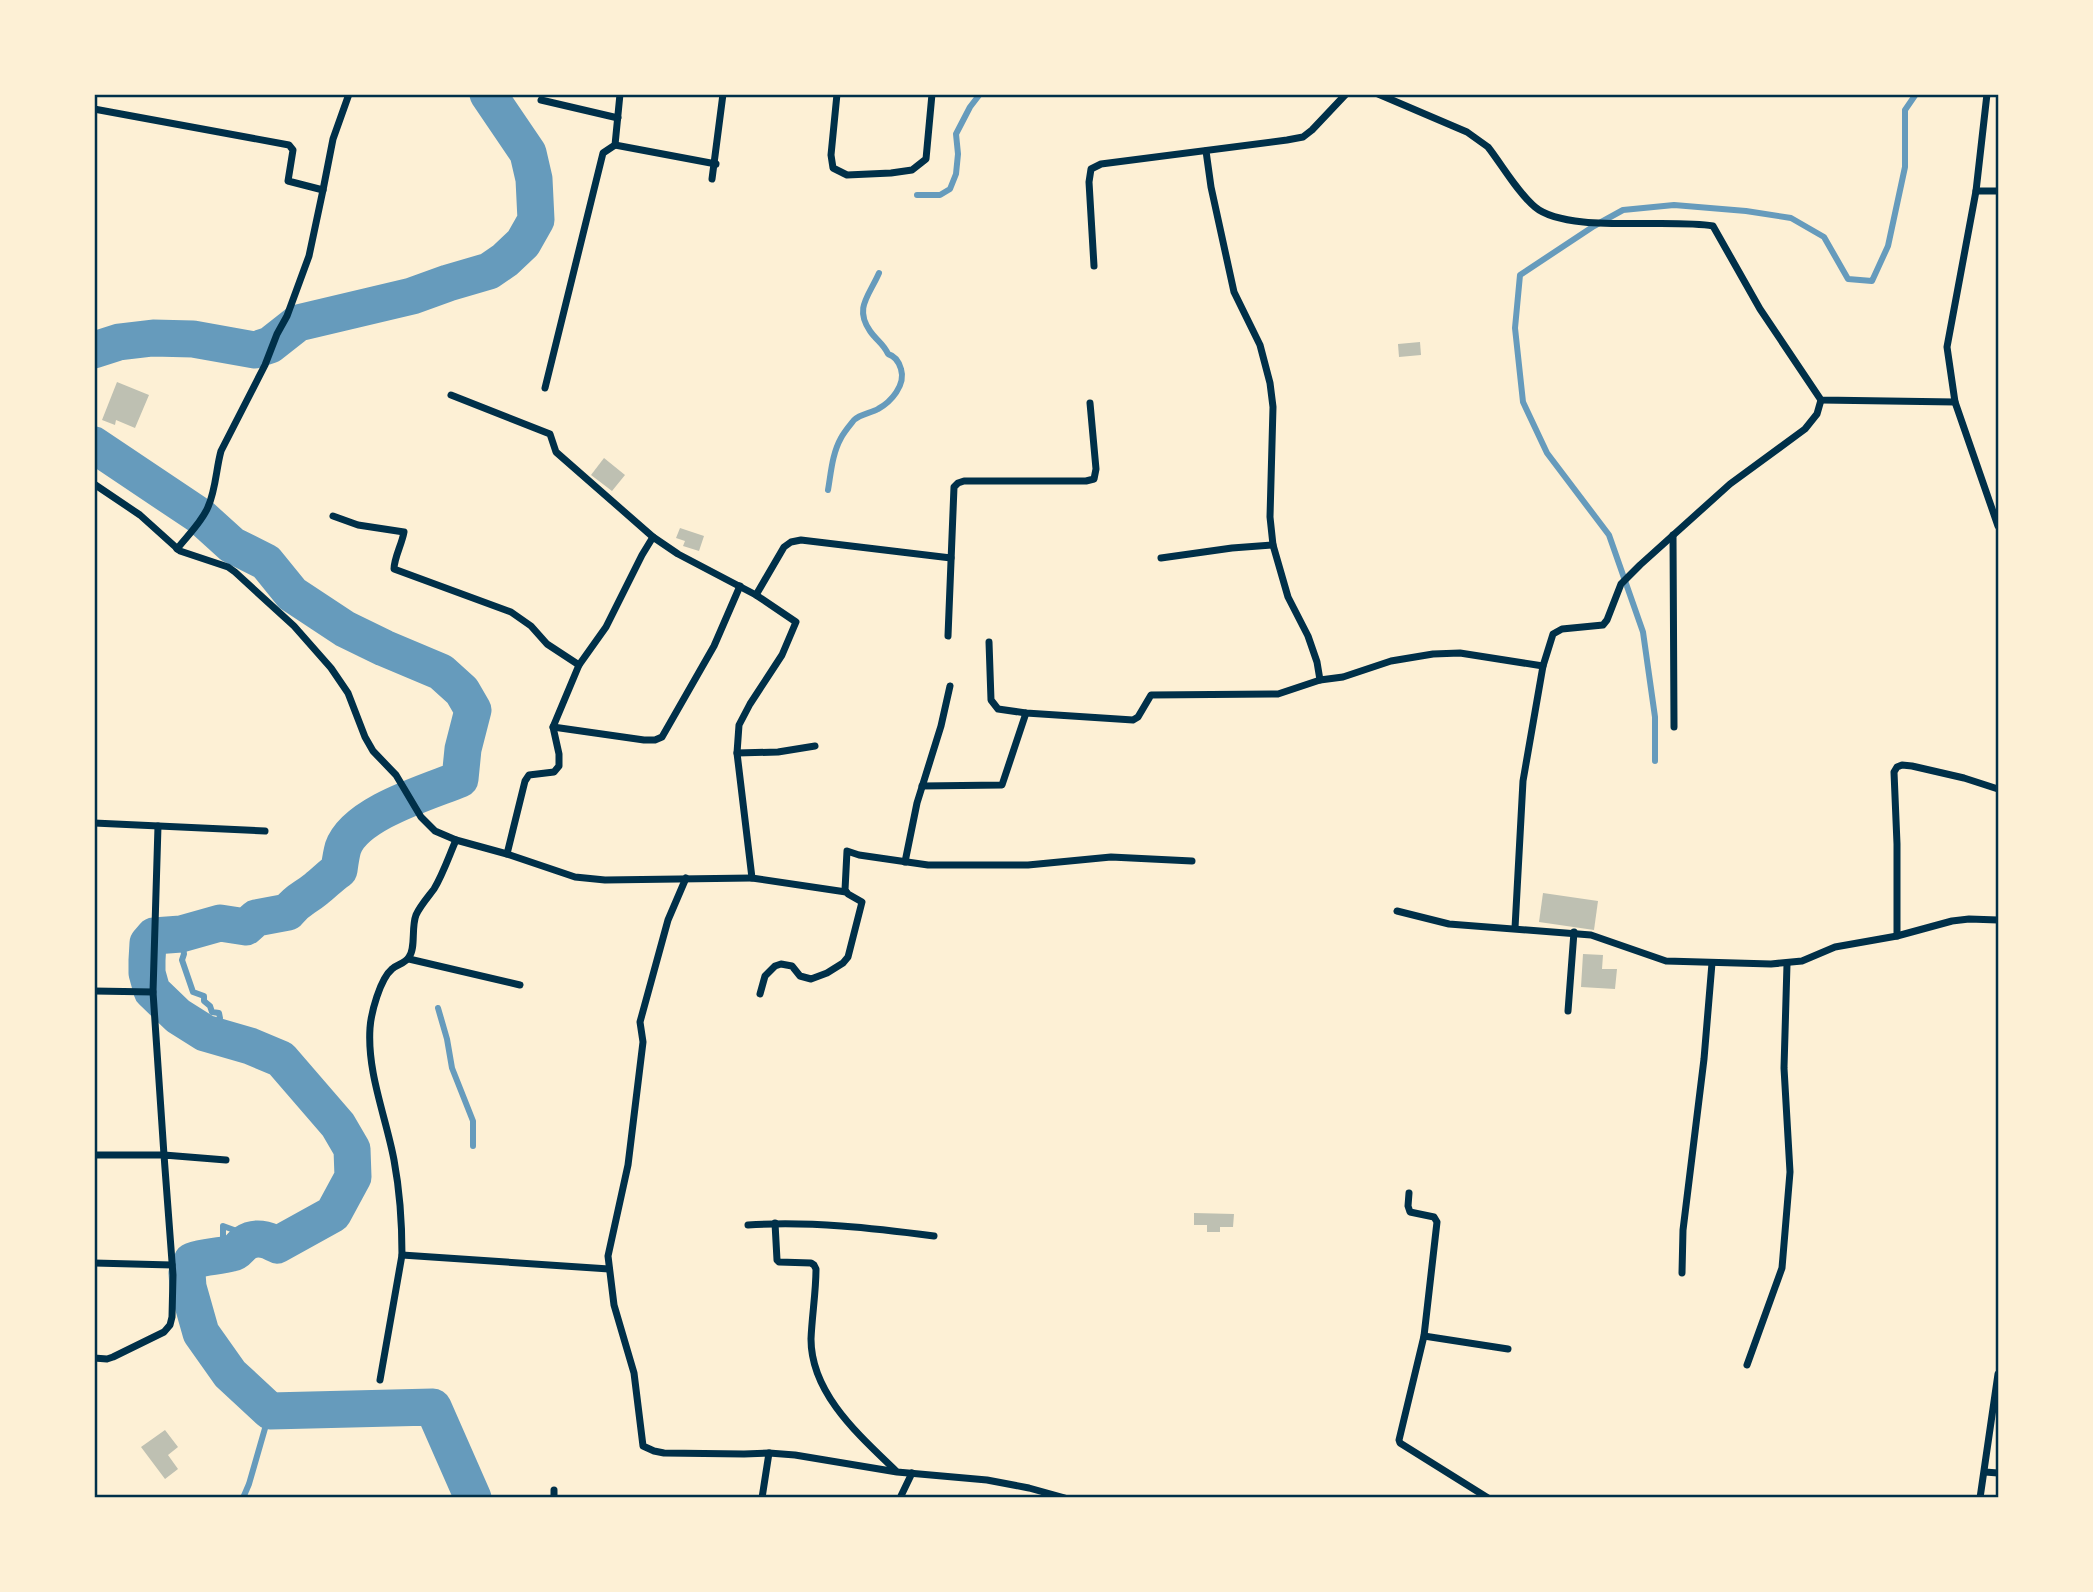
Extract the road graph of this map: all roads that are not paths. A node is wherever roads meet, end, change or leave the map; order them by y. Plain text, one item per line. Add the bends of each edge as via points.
1 (349, 94) edge
2 (620, 94) edge
3 (723, 94) edge
4 (837, 94) edge
5 (932, 94) edge
6 (1346, 94) edge
7 (1378, 94) edge
8 (1987, 94) edge
9 (541, 100) dead end
10 (94, 109) edge
11 (618, 118) junction
12 (615, 145) junction
13 (1206, 151) junction
14 (716, 164) junction
15 (712, 179) dead end
16 (323, 190) junction
17 (1976, 191) junction
18 (1998, 191) edge
19 (1094, 266) dead end
20 (545, 388) dead end
21 (451, 395) dead end
22 (1821, 400) junction
23 (1955, 402) junction
24 (1090, 403) dead end
25 (94, 484) edge
26 (333, 516) dead end
27 (1998, 526) edge
28 (1673, 535) junction
29 (653, 537) junction
30 (1273, 545) junction
31 (177, 548) junction
32 (951, 558) junction
33 (1161, 558) dead end
34 (740, 586) junction
35 (756, 595) junction
36 (948, 636) dead end
37 (989, 642) dead end
38 (579, 665) junction
39 (1543, 666) junction
40 (1320, 680) junction
41 (950, 686) dead end
42 (1026, 713) junction
43 (553, 727) junction
44 (1674, 727) dead end
45 (815, 746) dead end
46 (737, 753) junction
47 (922, 786) junction
48 (1998, 789) edge
49 (94, 823) edge
50 (158, 826) junction
51 (265, 831) dead end
52 (456, 840) junction
53 (507, 854) junction
54 (1192, 861) dead end
55 (905, 862) junction
56 (686, 878) junction
57 (752, 878) junction
58 (846, 892) junction
59 (1397, 911) dead end
60 (1998, 920) edge
61 (1515, 928) junction
62 (1574, 932) junction
63 (1897, 936) junction
64 (409, 959) junction
65 (1712, 963) junction
66 (1787, 964) junction
67 (520, 985) dead end
68 (94, 991) edge
69 (153, 992) junction
70 (760, 994) dead end
71 (1568, 1012) dead end
72 (94, 1155) edge
73 (164, 1155) junction
74 (226, 1160) dead end
75 (1409, 1194) dead end
76 (775, 1223) junction
77 (748, 1225) dead end
78 (934, 1236) dead end
79 (402, 1255) junction
80 (94, 1263) edge
81 (172, 1265) junction
82 (609, 1269) junction
83 (1682, 1273) dead end
84 (1424, 1336) junction
85 (1508, 1349) dead end
86 (94, 1358) edge
87 (1747, 1364) dead end
88 (1998, 1374) edge
89 (380, 1380) dead end
90 (769, 1452) junction
91 (897, 1472) junction
92 (1985, 1472) junction
93 (912, 1473) junction
94 (1998, 1473) edge
95 (762, 1497) edge
96 (900, 1497) edge
97 (1065, 1497) edge
98 (1488, 1497) edge
99 (1980, 1497) edge

1 - 16 street via 333,139
2 - 11 street
3 - 14 street
4 - 5 street via 831,156 833,168 847,175 912,170 926,159
6 - 13 street via 1303,137
7 - 22 street via 1480,140 1529,201 1547,215 1597,223 1713,226 1760,309
8 - 17 street
9 - 11 street
10 - 16 street via 289,145 293,150 288,181
11 - 12 street
12 - 14 street
12 - 20 street via 603,153
13 - 19 street via 1090,169
13 - 30 street via 1234,292 1260,345 1270,383
14 - 15 street
16 - 31 street via 309,256 288,316 221,451 208,509
17 - 18 street
17 - 23 street via 1947,347
21 - 29 street via 550,434 556,452
22 - 23 street
22 - 28 street via 1805,429 1730,484
23 - 27 street
24 - 32 street via 1094,479 958,483 953,492
25 - 31 street
26 - 38 street via 404,532 394,569 511,612
28 - 39 street via 1621,584 1603,625 1553,634
28 - 44 street
29 - 34 street
29 - 38 street via 606,627
30 - 33 street
30 - 40 street
31 - 52 street via 228,567 294,626 339,678 369,744 396,775 421,817 435,831
32 - 35 street via 801,540 784,548
32 - 36 street
34 - 35 street
34 - 43 street via 714,646 662,737 644,740
35 - 46 street via 796,622 739,725
37 - 42 street via 993,705
38 - 43 street
39 - 40 street via 1460,653 1433,654
39 - 61 street via 1523,781
40 - 42 street via 1267,695 1151,695 1133,720
41 - 47 street
42 - 47 street via 1002,785
43 - 53 street via 559,766 554,772 529,775 525,781
45 - 46 street
46 - 57 street
47 - 55 street
48 - 63 street via 1912,766 1897,767
49 - 50 street
50 - 51 street
50 - 69 street
52 - 53 street
52 - 64 street via 435,887 416,914
53 - 56 street via 575,877
54 - 55 street via 1111,857 1028,864
55 - 58 street via 847,851
56 - 57 street
56 - 82 street via 668,920 640,1022 643,1042 628,1165
57 - 58 street
58 - 70 street via 862,904 843,963 811,979 800,976 792,966 775,966 765,976
59 - 61 street via 1449,924
60 - 63 street via 1952,921
61 - 62 street
62 - 65 street via 1658,959
62 - 71 street
63 - 66 street via 1835,947
64 - 67 street
64 - 79 street via 387,975 370,1025 377,1090 400,1198
65 - 66 street
65 - 83 street
66 - 87 street via 1784,1068 1790,1172 1782,1268
68 - 69 street
69 - 73 street
72 - 73 street
73 - 74 street
73 - 81 street
75 - 84 street via 1410,1212 1434,1217 1437,1222
76 - 77 street
76 - 78 street
76 - 91 street via 777,1260 811,1263 816,1269 811,1339 825,1390 852,1427
79 - 82 street
79 - 89 street
80 - 81 street
81 - 86 street via 170,1325 113,1357
82 - 90 street via 614,1305 634,1373 643,1446 664,1452
84 - 85 street
84 - 98 street via 1400,1443
88 - 92 street
90 - 91 street
90 - 95 street
91 - 93 street
92 - 94 street
92 - 99 street
93 - 96 street
93 - 97 street via 987,1480

